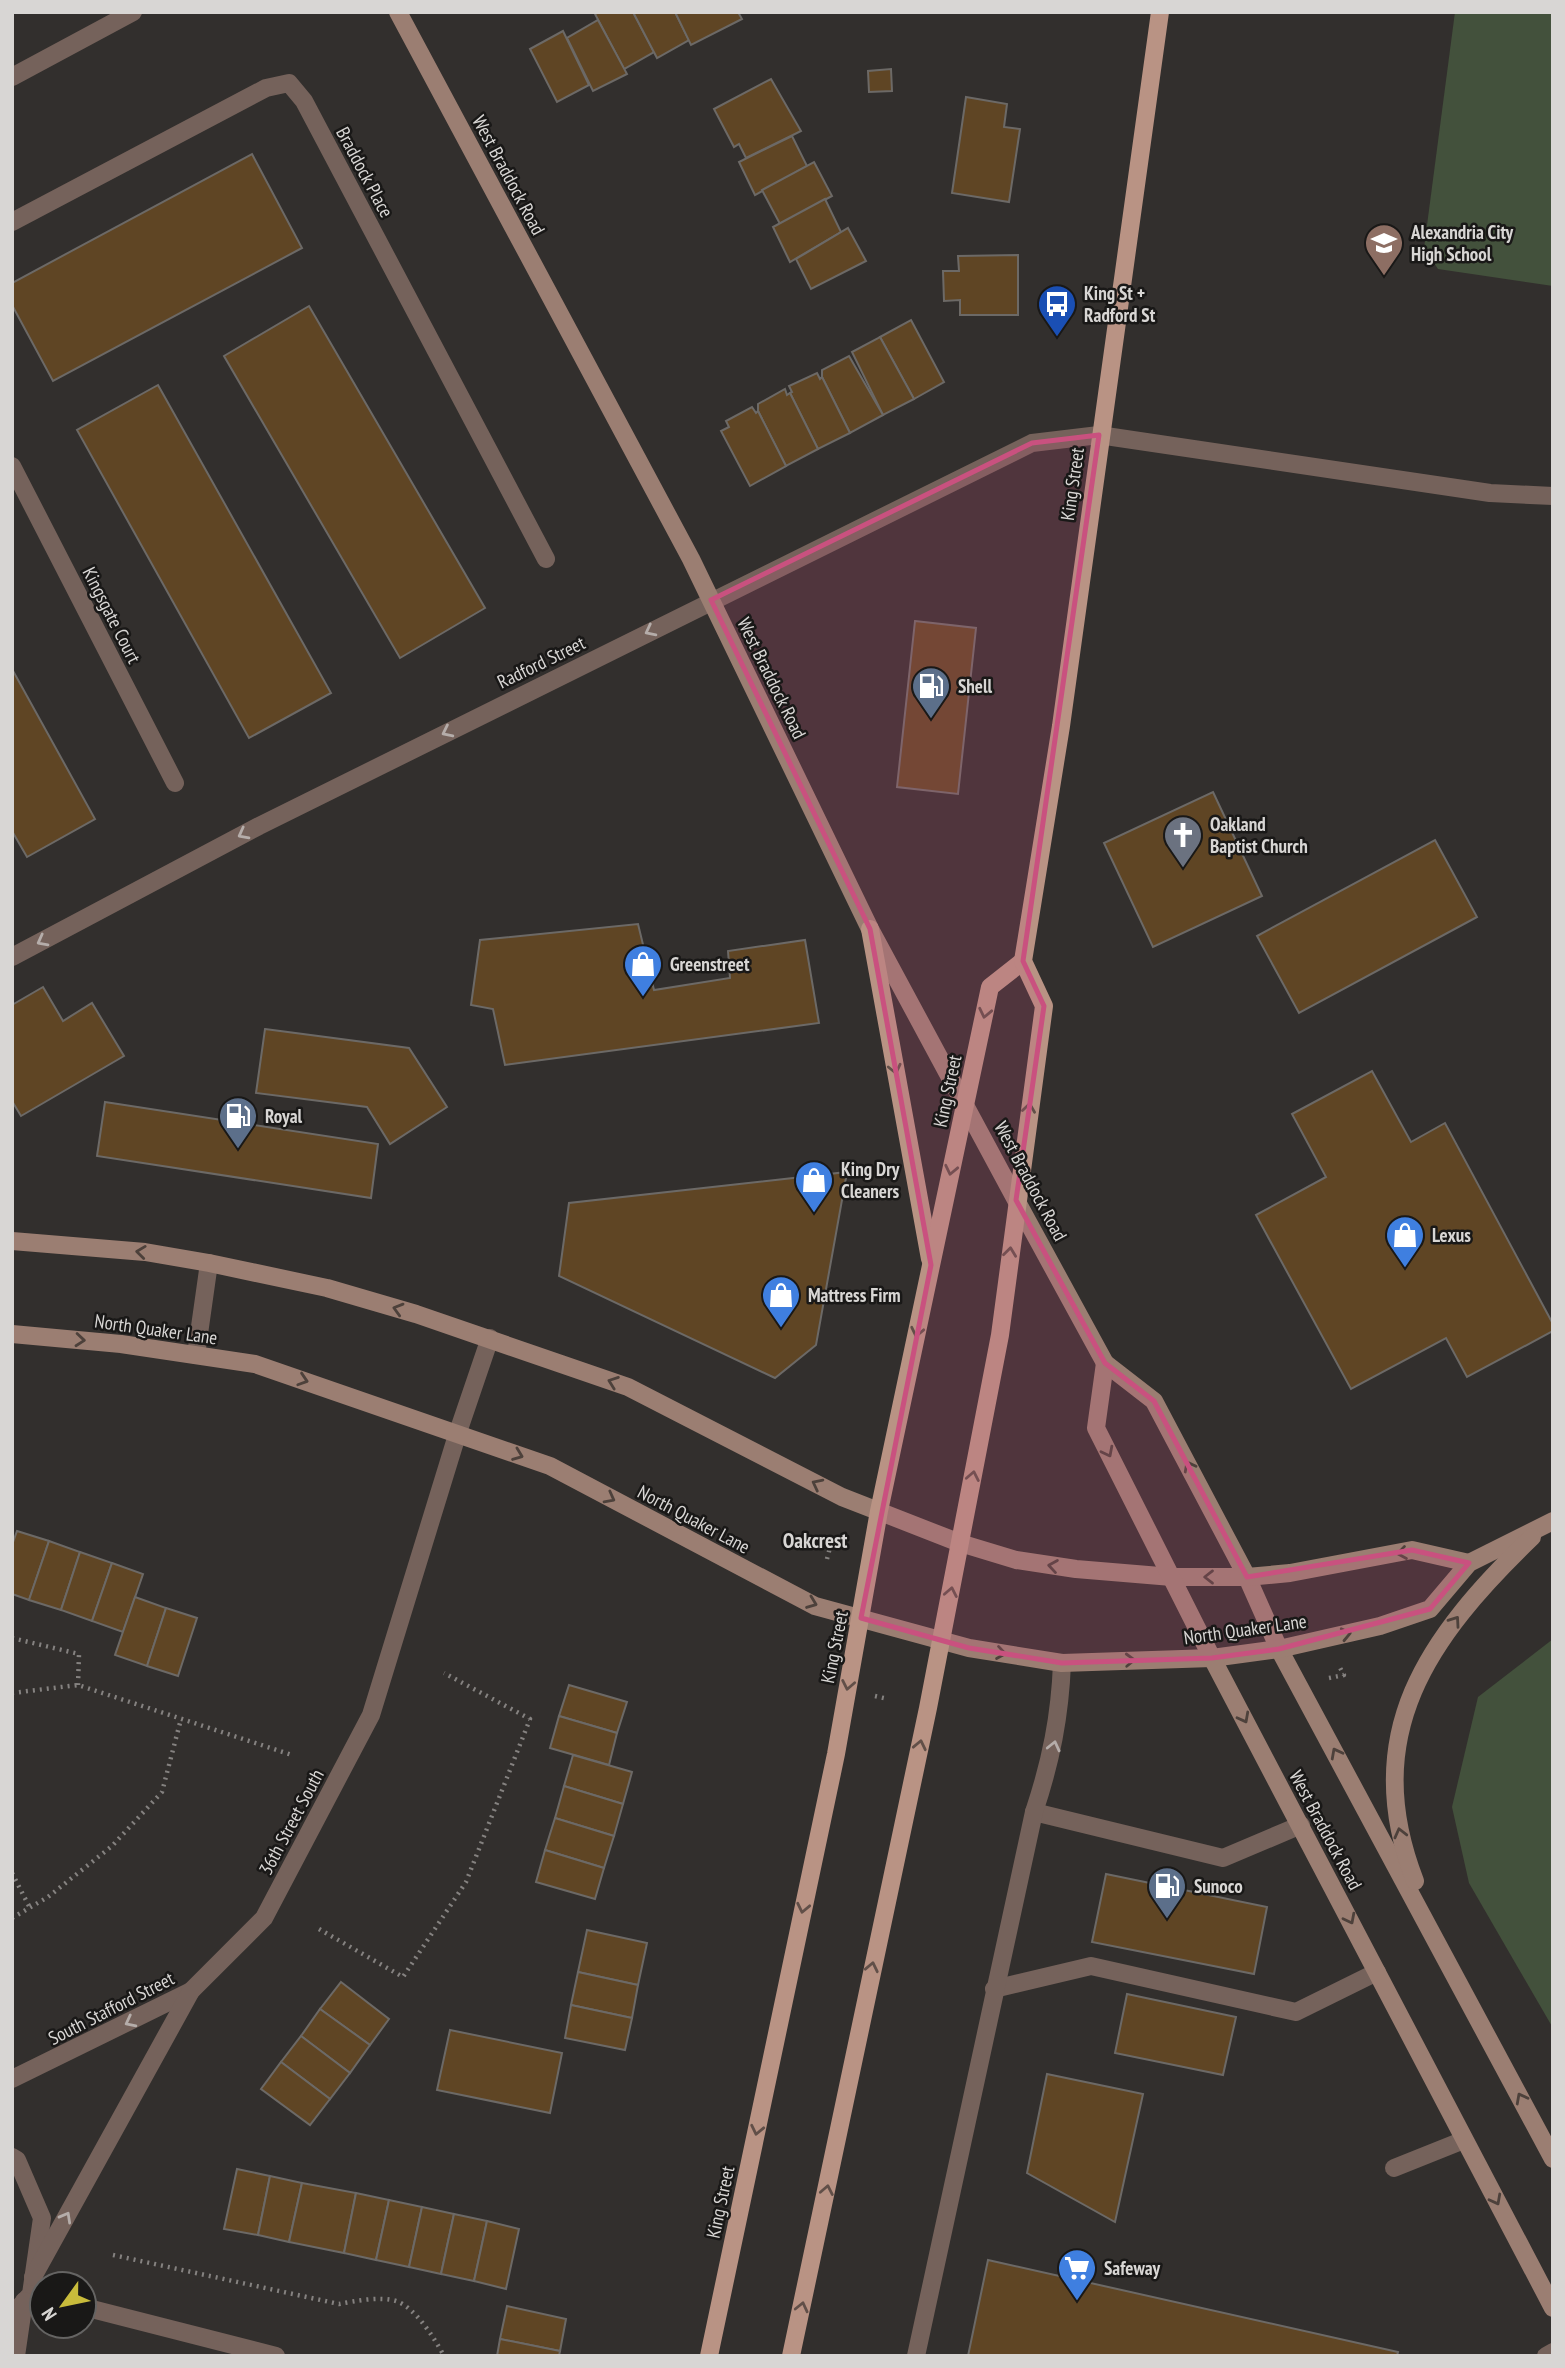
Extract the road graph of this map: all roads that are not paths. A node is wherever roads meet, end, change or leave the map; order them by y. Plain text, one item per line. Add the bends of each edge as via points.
1 (133, 12) edge
2 (398, 12) edge
3 (1160, 12) edge
4 (12, 77) edge
5 (12, 222) edge
6 (1099, 435) junction
7 (12, 466) edge
8 (1553, 496) edge
9 (546, 559) dead end
10 (711, 600) junction
11 (175, 783) dead end
12 (870, 929) junction
13 (12, 957) edge
14 (1023, 961) junction
15 (966, 1103) junction
16 (1016, 1200) junction
17 (12, 1241) edge
18 (209, 1263) junction
19 (932, 1265) junction
20 (12, 1334) edge
21 (491, 1338) junction
22 (196, 1356) junction
23 (1105, 1363) junction
24 (458, 1432) junction
25 (879, 1511) junction
26 (1549, 1523) edge
27 (960, 1543) junction
28 (1469, 1563) junction
29 (1172, 1577) junction
30 (1247, 1577) junction
31 (861, 1618) junction
32 (942, 1641) junction
33 (1279, 1649) junction
34 (1212, 1658) junction
35 (1062, 1662) junction
36 (1034, 1812) junction
37 (1301, 1825) junction
38 (1439, 1943) junction
39 (1377, 1972) junction
40 (994, 1989) junction
41 (191, 1991) junction
42 (12, 2080) edge
43 (1464, 2140) junction
44 (12, 2157) edge
45 (1553, 2158) edge
46 (1394, 2168) dead end
47 (36, 2270) edge
48 (45, 2270) edge
49 (28, 2297) edge
50 (1553, 2308) edge
51 (28, 2311) edge
52 (98, 2311) edge
53 (12, 2315) edge
54 (1553, 2352) edge
55 (16, 2356) edge
56 (276, 2356) edge
57 (709, 2356) edge
58 (791, 2356) edge
59 (916, 2356) edge
60 (1546, 2356) edge

1 - 4 street
2 - 10 main road, West Braddock Road
3 - 6 main road, King Street
5 - 9 street, Braddock Place via 266,88 289,83 304,102
6 - 8 street, Radford Street via 1490,493
6 - 10 street, Radford Street via 1032,443
6 - 14 main road, King Street via 1061,726
7 - 11 street, Kingsgate Court
10 - 12 main road, West Braddock Road
10 -> 13 street, Radford Street via 259,825
12 - 15 main road, West Braddock Road
12 -> 19 main road
14 -> 15 main road, King Street via 990,987
16 -> 14 main road via 1044,1006
15 - 16 main road, West Braddock Road
15 -> 19 main road, King Street
16 - 23 main road, West Braddock Road
27 -> 16 main road via 1000,1335
18 -> 17 main road via 145,1252
21 -> 18 main road via 327,1288
18 - 22 street
19 -> 25 main road, King Street
20 -> 22 main road, North Quaker Lane
21 - 24 street, 36th Street South
25 -> 21 main road via 842,1497 628,1387
22 -> 24 main road, North Quaker Lane via 255,1364
23 -> 29 main road, West Braddock Road via 1096,1428
30 -> 23 main road, West Braddock Road via 1154,1401
24 -> 31 main road, North Quaker Lane via 550,1466 796,1597
24 - 41 street, 36th Street South via 371,1715 264,1919
25 - 27 main road
25 - 31 main road, King Street
26 - 28 main road, North Quaker Lane
38 -> 26 main road via 1398,1832 1393,1796 1397,1740 1419,1678 1459,1615
29 -> 27 main road via 1016,1560
32 -> 27 main road
28 -> 30 main road via 1412,1550
33 -> 28 main road, North Quaker Lane via 1380,1626 1430,1609
30 -> 29 main road
29 - 34 main road, West Braddock Road
30 - 33 main road, West Braddock Road
31 - 32 main road, North Quaker Lane
31 -> 57 main road, King Street
32 -> 35 main road, North Quaker Lane
58 -> 32 main road
33 - 34 main road, North Quaker Lane
38 -> 33 main road, West Braddock Road
35 -> 34 main road, North Quaker Lane
34 -> 37 main road, West Braddock Road
36 -> 35 street via 1055,1745
36 - 37 street via 1223,1858
36 - 40 street
37 -> 39 main road, West Braddock Road
45 -> 38 main road, West Braddock Road
39 - 40 street via 1296,2012 1091,1966
39 - 43 main road, West Braddock Road
40 - 59 street
41 -> 42 street, South Stafford Street
48 -> 41 street, 36th Street South
43 - 46 street
43 -> 50 main road, West Braddock Road
44 - 47 street via 43,2218
49 - 53 street
51 - 55 street, 36th Street South
52 - 56 street
54 - 60 street

